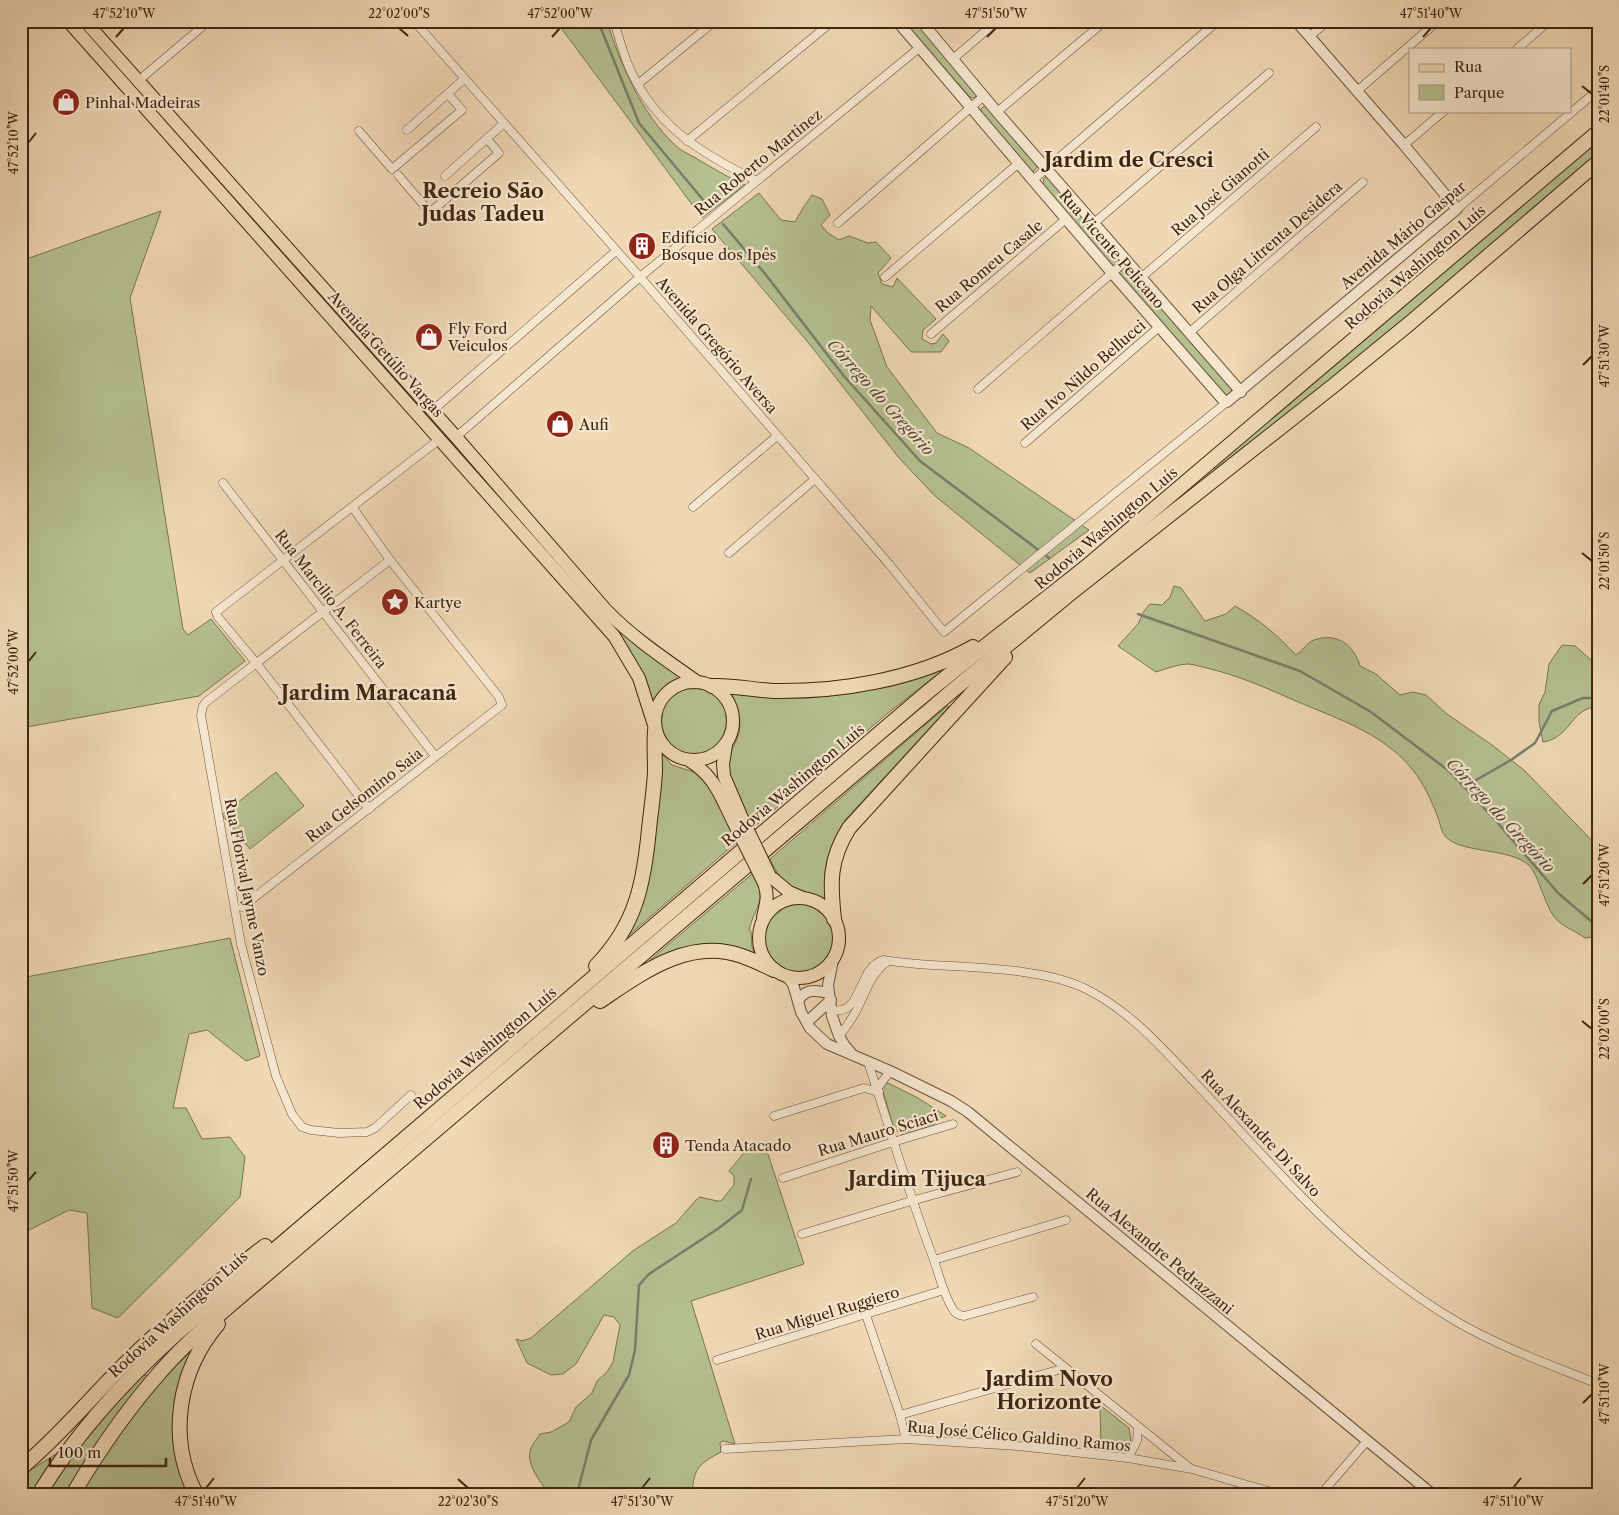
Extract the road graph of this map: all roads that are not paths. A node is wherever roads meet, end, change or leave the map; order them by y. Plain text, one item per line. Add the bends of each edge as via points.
1 (68, 21) edge
2 (85, 21) edge
3 (209, 21) edge
4 (414, 21) edge
5 (614, 21) edge
6 (715, 21) edge
7 (833, 21) edge
8 (897, 21) edge
9 (921, 21) edge
10 (997, 21) edge
11 (1105, 21) edge
12 (1218, 21) edge
13 (1296, 21) edge
14 (1328, 21) edge
15 (1438, 21) edge
16 (1549, 21) edge
17 (1310, 36) junction
18 (919, 48) junction
19 (1517, 48) edge
20 (953, 59) junction
21 (1269, 73) dead end
22 (464, 79) junction
23 (138, 81) junction
24 (638, 84) junction
25 (1598, 90) edge
26 (1357, 91) junction
27 (448, 94) junction
28 (984, 96) junction
29 (971, 108) junction
30 (998, 112) junction
31 (1443, 112) edge
32 (1572, 112) edge
33 (1572, 112) edge
34 (503, 124) junction
35 (1316, 127) dead end
36 (407, 130) dead end
37 (359, 131) dead end
38 (1598, 132) edge
39 (487, 139) junction
40 (687, 140) junction
41 (1404, 145) junction
42 (1598, 162) edge
43 (1019, 164) junction
44 (1046, 168) junction
45 (398, 175) dead end
46 (445, 176) dead end
47 (1033, 180) junction
48 (757, 181) junction
49 (1363, 182) dead end
50 (1457, 209) junction
51 (1066, 219) junction
52 (1094, 223) junction
53 (838, 224) dead end
54 (616, 251) junction
55 (1127, 260) junction
56 (1112, 273) junction
57 (640, 277) junction
58 (1142, 277) junction
59 (885, 278) dead end
60 (1159, 328) junction
61 (1190, 332) junction
62 (931, 334) dead end
63 (978, 389) dead end
64 (1241, 392) junction
65 (1227, 402) junction
66 (432, 411) junction
67 (777, 436) junction
68 (456, 437) junction
69 (440, 439) junction
70 (1026, 443) dead end
71 (815, 479) junction
72 (223, 483) dead end
73 (693, 507) dead end
74 (353, 508) junction
75 (729, 553) dead end
76 (283, 560) junction
77 (390, 560) junction
78 (1067, 596) junction
79 (323, 611) junction
80 (1019, 621) junction
81 (257, 664) junction
82 (696, 681) junction
83 (712, 686) junction
84 (654, 727) junction
85 (726, 745) junction
86 (435, 756) junction
87 (690, 761) junction
88 (368, 808) junction
89 (738, 819) junction
90 (767, 879) junction
91 (805, 899) junction
92 (242, 907) dead end
93 (834, 919) junction
94 (761, 924) junction
95 (833, 960) junction
96 (888, 961) junction
97 (780, 973) junction
98 (831, 1001) junction
99 (798, 1002) junction
100 (807, 1022) junction
101 (532, 1030) junction
102 (548, 1036) junction
103 (839, 1036) junction
104 (819, 1037) junction
105 (854, 1055) junction
106 (868, 1062) junction
107 (890, 1071) junction
108 (878, 1090) junction
109 (411, 1095) dead end
110 (774, 1116) dead end
111 (954, 1124) dead end
112 (893, 1142) junction
113 (384, 1155) junction
114 (1017, 1172) dead end
115 (783, 1178) dead end
116 (911, 1201) junction
117 (1066, 1220) dead end
118 (802, 1234) dead end
119 (934, 1260) junction
120 (274, 1268) junction
121 (944, 1290) junction
122 (1033, 1297) dead end
123 (866, 1316) junction
124 (1036, 1344) dead end
125 (717, 1360) dead end
126 (1065, 1368) junction
127 (1598, 1384) edge
128 (900, 1415) junction
129 (1138, 1427) junction
130 (906, 1439) junction
131 (1367, 1441) junction
132 (725, 1449) dead end
133 (1128, 1458) junction
134 (21, 1468) edge
135 (1192, 1469) junction
136 (39, 1494) edge
137 (73, 1494) edge
138 (196, 1494) edge
139 (1278, 1494) edge
140 (1321, 1494) edge
141 (1432, 1494) edge

1 - 69 main road, Avenida Getúlio Vargas
2 - 23 main road, Avenida Getúlio Vargas
3 - 23 street
4 - 22 street, Avenida Gregório Aversa
5 - 24 street
6 - 24 street
7 - 40 street
8 - 18 street, Rua Vicente Pelicano
9 - 20 street, Rua Vicente Pelicano
10 - 20 street
11 - 30 street
12 - 44 street
13 - 17 street
14 - 17 street
15 - 26 street
16 - 19 street
17 - 26 street
18 - 29 street, Rua Vicente Pelicano
18 - 48 street, Rua Roberto Martinez
20 - 28 street, Rua Vicente Pelicano
21 - 52 street
22 - 27 street
22 - 34 street, Avenida Gregório Aversa
23 - 66 main road, Avenida Getúlio Vargas
24 - 40 street via 650,104 672,129
25 - 33 street, Avenida Mário Gaspar
26 - 41 street
27 - 36 street
27 - 37 street via 462,110 393,168
28 - 29 street
28 - 30 street, Rua Vicente Pelicano
29 - 43 street, Rua Vicente Pelicano
29 - 53 street
30 - 44 street, Rua Vicente Pelicano
31 - 41 street
32 - 50 street, Avenida Mário Gaspar
34 - 39 street
34 - 54 street, Avenida Gregório Aversa
35 - 58 street, Rua José Gianotti
38 - 80 highway, Rodovia Washington Luís via 1175,493
39 - 45 street via 499,153 430,211
39 - 46 street
40 - 48 street via 721,164
41 - 50 street
42 - 78 highway, Rodovia Washington Luís via 1354,369
43 - 47 street, Rua Vicente Pelicano
43 - 59 street
44 - 47 street
44 - 52 street, Rua Vicente Pelicano
47 - 51 street, Rua Vicente Pelicano
48 - 57 street, Rua Roberto Martinez
49 - 61 street, Rua Olga Litrenta Desidera
50 - 64 street, Avenida Mário Gaspar
51 - 56 street, Rua Vicente Pelicano
51 - 62 street, Rua Romeu Casale
52 - 55 street, Rua Vicente Pelicano
54 - 57 street, Avenida Gregório Aversa
54 - 66 street
55 - 56 street
55 - 58 street, Rua Vicente Pelicano
56 - 60 street, Rua Vicente Pelicano
56 - 63 street
57 - 67 street, Avenida Gregório Aversa
57 - 68 street, Rua Roberto Martinez
58 - 61 street, Rua Vicente Pelicano
60 - 65 street, Rua Vicente Pelicano
60 - 70 street, Rua Ivo Nildo Bellucci
61 - 64 street, Rua Vicente Pelicano
64 - 65 street, Avenida Mário Gaspar
65 - 71 street, Avenida Gregório Aversa via 944,632
66 - 68 main road, Avenida Getúlio Vargas
67 - 71 street, Avenida Gregório Aversa
67 - 73 street
68 - 82 main road, Avenida Getúlio Vargas via 623,628
69 - 74 street
69 - 84 main road, Avenida Getúlio Vargas via 614,636 638,678
71 - 75 street
72 - 76 street, Rua Marcilio A. Ferreira
74 - 76 street
74 - 77 street
76 - 79 street, Rua Marcilio A. Ferreira
76 - 81 street via 216,612
77 - 79 street
77 - 86 street, Rua Gelsomino Saia via 502,705
78 - 93 highway via 1008,653 848,828 833,864
78 - 102 highway, Rodovia Washington Luís
79 - 81 street
79 - 86 street, Rua Marcilio A. Ferreira
80 - 83 highway via 961,654 880,680 798,691
80 - 101 highway, Rodovia Washington Luís via 950,673
81 - 88 street
81 - 109 street, Rua Florival Jayme Vanzo via 206,702 201,715 241,944 276,1076 292,1114 302,1127 311,1130 367,1132
82 - 83 main road
82 - 84 main road via 670,689 661,698 655,711
83 - 85 main road via 723,694 730,706 732,733
84 - 87 main road via 667,751
84 - 101 highway via 655,772 646,857 634,908 604,958
85 - 87 main road via 710,757
85 - 89 main road via 722,764
86 - 88 street, Rua Gelsomino Saia
87 - 89 main road via 715,783
88 - 92 street, Rua Gelsomino Saia
89 - 90 main road, bridge
90 - 91 main road
90 - 94 main road via 768,900
91 - 93 main road via 817,902
91 - 94 main road via 778,904
93 - 95 main road via 839,940
94 - 97 main road via 759,944 767,963
95 - 97 main road via 813,976 800,979
95 - 98 street, Rua Alexandre Pedrazzani via 828,985
96 - 98 street via 880,961 870,969 849,1007 841,1011
96 - 103 street via 873,975 860,1004
96 - 127 street, Rua Alexandre Di Salvo via 1037,974 1065,980 1106,1000 1148,1032 1302,1196 1382,1268 1459,1323
97 - 99 street, Rua Alexandre Pedrazzani via 793,984
97 - 102 highway via 727,952 711,950 681,955 652,968
98 - 99 street via 813,990 805,993
98 - 100 street
98 - 103 street, Rua Alexandre Pedrazzani
99 - 100 street, Rua Alexandre Pedrazzani
100 - 104 street, Rua Alexandre Pedrazzani
101 - 113 highway, Rodovia Washington Luís
102 - 120 highway, Rodovia Washington Luís
103 - 104 street
103 - 105 street, Rua Alexandre Pedrazzani
104 - 105 street, Rua Alexandre Pedrazzani via 827,1044
105 - 106 street, Rua Alexandre Pedrazzani
106 - 107 street, Rua Alexandre Pedrazzani
106 - 108 street
107 - 108 street
107 - 131 street, Rua Alexandre Pedrazzani via 968,1112
108 - 110 street via 864,1088
108 - 112 street
111 - 112 street, Rua Mauro Sciaci
112 - 115 street, Rua Mauro Sciaci
112 - 116 street
113 - 134 highway via 218,1282 154,1336 54,1439
113 - 136 highway, Rodovia Washington Luís via 135,1372 92,1420
114 - 116 street
116 - 118 street
116 - 119 street
117 - 119 street
119 - 121 street
120 - 137 highway, Rodovia Washington Luís via 207,1325 162,1370 122,1419
120 - 138 highway via 216,1326 200,1347 188,1373 180,1418 181,1446
121 - 122 street via 954,1312 964,1316
121 - 123 street, Rua Miguel Ruggiero
123 - 125 street, Rua Miguel Ruggiero
123 - 128 street
124 - 126 street
126 - 128 street
126 - 129 street
128 - 130 street
129 - 133 street via 1137,1441
129 - 135 street
130 - 132 street, Rua José Célico Galdino Ramos
130 - 133 street, Rua José Célico Galdino Ramos via 1018,1446
131 - 140 street
131 - 141 street, Rua Alexandre Pedrazzani
133 - 135 street, Rua José Célico Galdino Ramos
135 - 139 street, Rua José Célico Galdino Ramos

